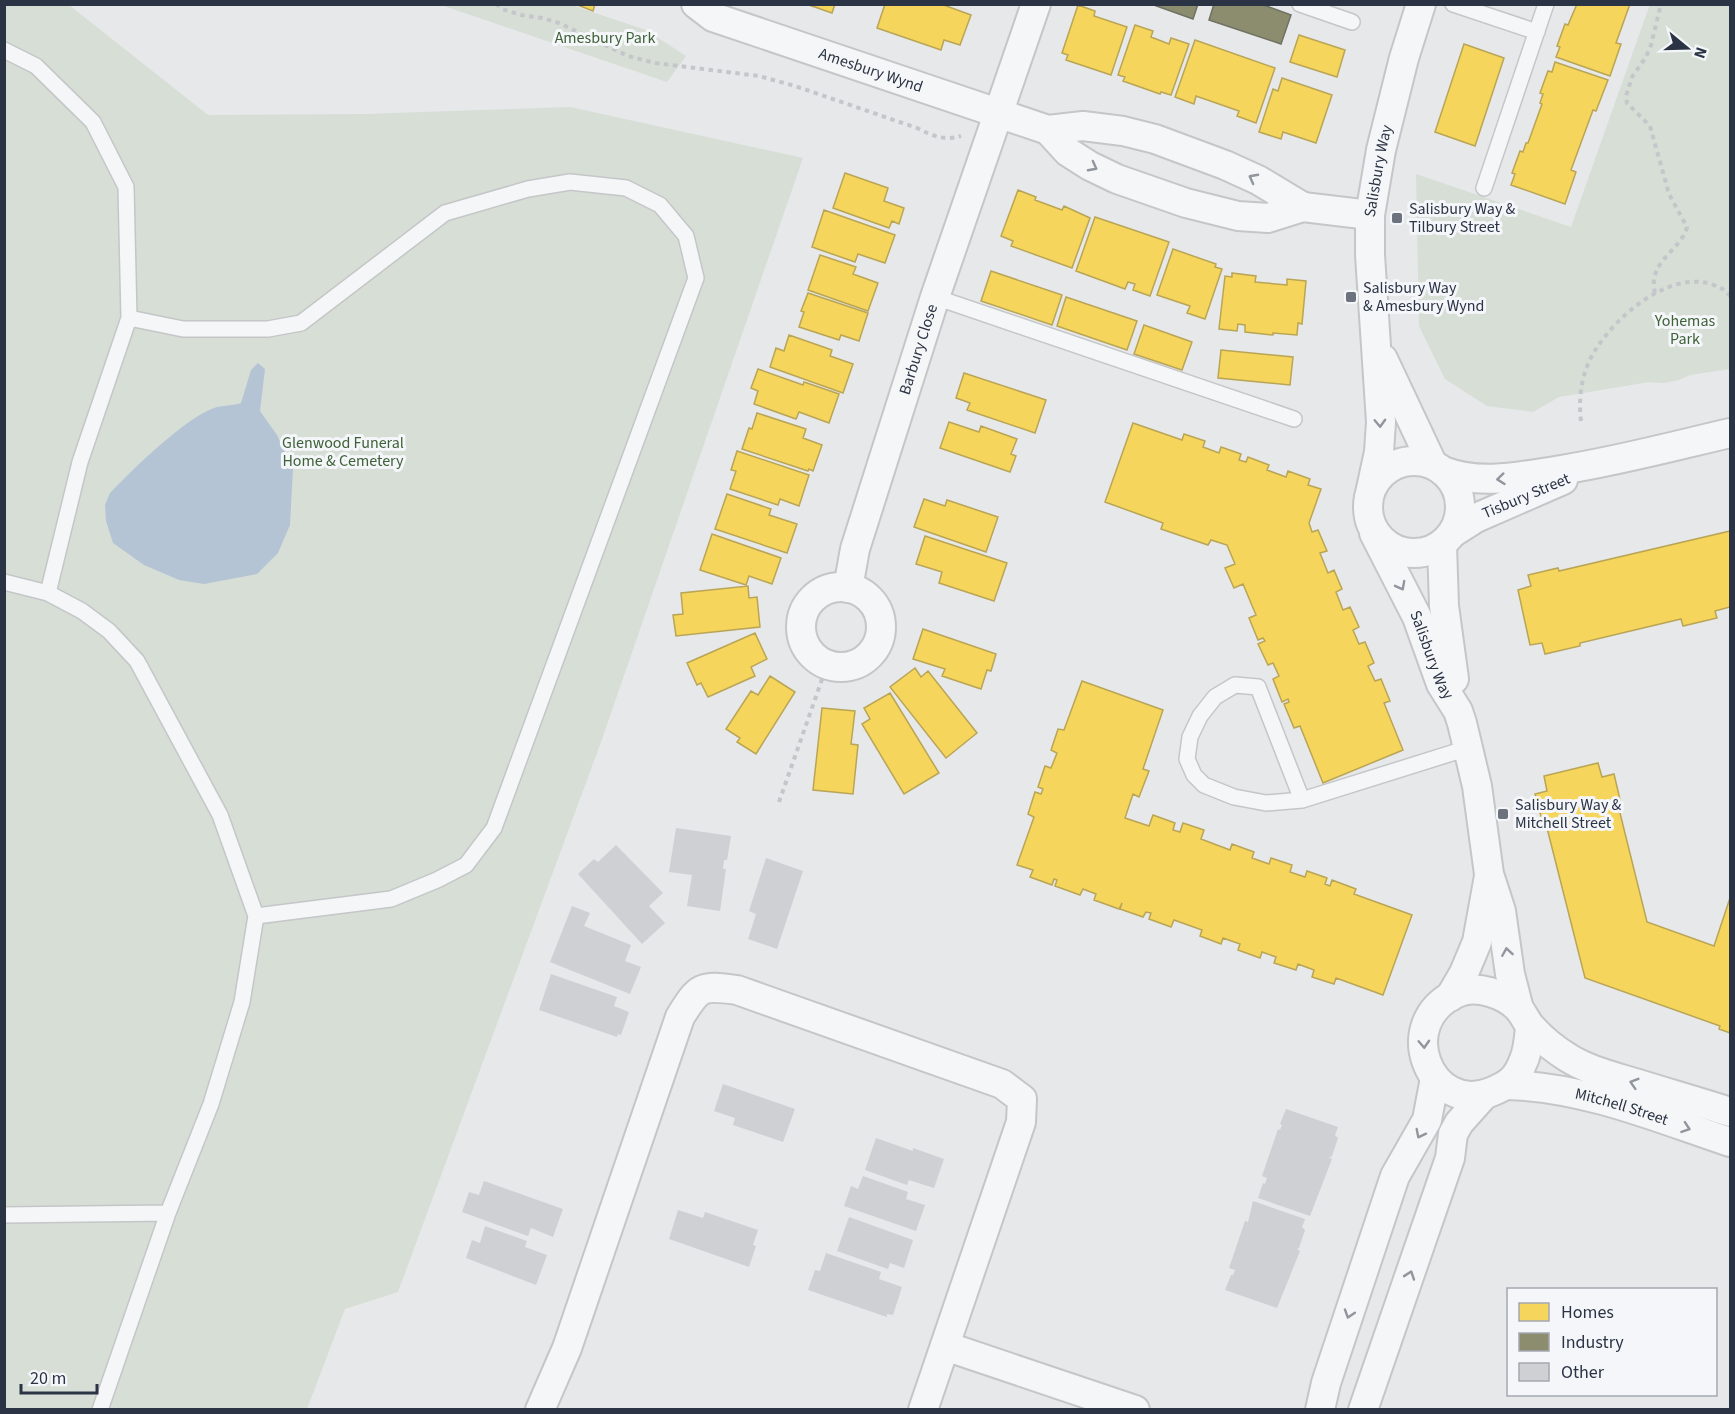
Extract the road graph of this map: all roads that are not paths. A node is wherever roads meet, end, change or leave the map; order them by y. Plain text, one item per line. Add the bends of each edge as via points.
1 (696, 4) edge
2 (1036, 4) edge
3 (1300, 4) edge
4 (1421, 4) edge
5 (1453, 4) edge
6 (1546, 4) edge
7 (1352, 22) dead end
8 (1537, 32) junction
9 (4, 50) edge
10 (998, 114) junction
11 (1048, 130) junction
12 (1484, 188) dead end
13 (1303, 207) junction
14 (1370, 215) junction
15 (935, 297) junction
16 (129, 318) junction
17 (1376, 344) junction
18 (1294, 419) dead end
19 (1731, 433) edge
20 (1600, 464) junction
21 (1438, 467) junction
22 (1371, 489) junction
23 (1374, 533) junction
24 (1448, 539) junction
25 (4, 582) edge
26 (848, 588) junction
27 (48, 593) junction
28 (1458, 711) junction
29 (1468, 748) junction
30 (1302, 801) junction
31 (1489, 874) junction
32 (255, 916) junction
33 (1450, 997) junction
34 (1525, 1018) junction
35 (1435, 1078) junction
36 (1496, 1090) junction
37 (1731, 1112) edge
38 (1731, 1142) edge
39 (168, 1213) junction
40 (4, 1215) edge
41 (945, 1346) junction
42 (100, 1410) edge
43 (540, 1410) edge
44 (923, 1410) edge
45 (1135, 1410) edge
46 (1320, 1410) edge
47 (1364, 1410) edge

1 - 10 street, Amesbury Wynd via 713,17
2 - 10 street, Barbury Close
3 - 7 lane
4 - 14 street, Salisbury Way via 1381,150
5 - 8 lane
6 - 8 lane
8 - 12 lane
9 - 16 lane via 36,66 93,122 126,187
10 - 11 street, Amesbury Wynd
10 - 15 street, Barbury Close
13 -> 11 street, Amesbury Wynd via 1225,165 1155,139 1083,126
11 -> 13 street, Amesbury Wynd via 1068,152 1090,166 1186,203 1238,216 1268,218
13 - 14 street, Amesbury Wynd
14 - 17 street, Salisbury Way
15 - 18 lane
15 - 26 street, Barbury Close via 855,549
16 - 27 lane via 80,462
16 - 32 lane via 183,329 268,329 301,323 445,213 528,189 570,182 626,188 660,205 686,236 696,278 494,828 466,865 392,898
17 - 21 street, Salisbury Way
17 -> 22 street, Salisbury Way via 1380,439
19 - 20 street, Tisbury Street
20 -> 21 street, Tisbury Street via 1492,480 1459,477
20 - 24 street, Tisbury Street via 1476,518
21 - 22 street via 1406,461 1379,476
21 - 24 street via 1456,490 1460,505 1458,520
22 - 23 street via 1368,519
23 - 24 street via 1398,552 1413,554 1428,552
23 -> 28 street, Salisbury Way via 1417,617 1441,684
24 - 28 street, Salisbury Way via 1444,606
25 - 27 lane
26 - 26 street via 871,601 881,625 874,650 865,660 840,668 815,659 804,643 800,623 804,610 822,592
27 - 32 lane via 109,631 137,661 220,815
28 - 29 street, Salisbury Way
29 - 30 lane
29 - 31 street, Salisbury Way
30 - 30 lane via 1266,803 1234,796 1204,785 1194,774 1187,759 1190,737 1215,697 1235,685 1258,687
31 - 33 street, Salisbury Way via 1477,942
34 -> 31 street, Salisbury Way via 1510,974 1501,911
32 - 39 lane via 242,1002 211,1104
33 - 34 street via 1475,989 1484,991 1499,996
33 -> 35 street via 1432,1011 1424,1026 1422,1044
34 - 36 street via 1524,1061
37 -> 34 street, Mitchell Street via 1583,1066 1567,1058
35 - 36 street via 1466,1095
35 -> 46 street via 1427,1120 1395,1176
36 -> 38 street, Mitchell Street via 1535,1086 1576,1093
47 -> 36 street via 1450,1158 1453,1134
39 - 40 lane
39 - 42 lane
41 - 43 street via 1021,1122 1022,1099 1002,1084 737,990 712,987 694,993 680,1017 567,1348
41 - 44 street
41 - 45 street

